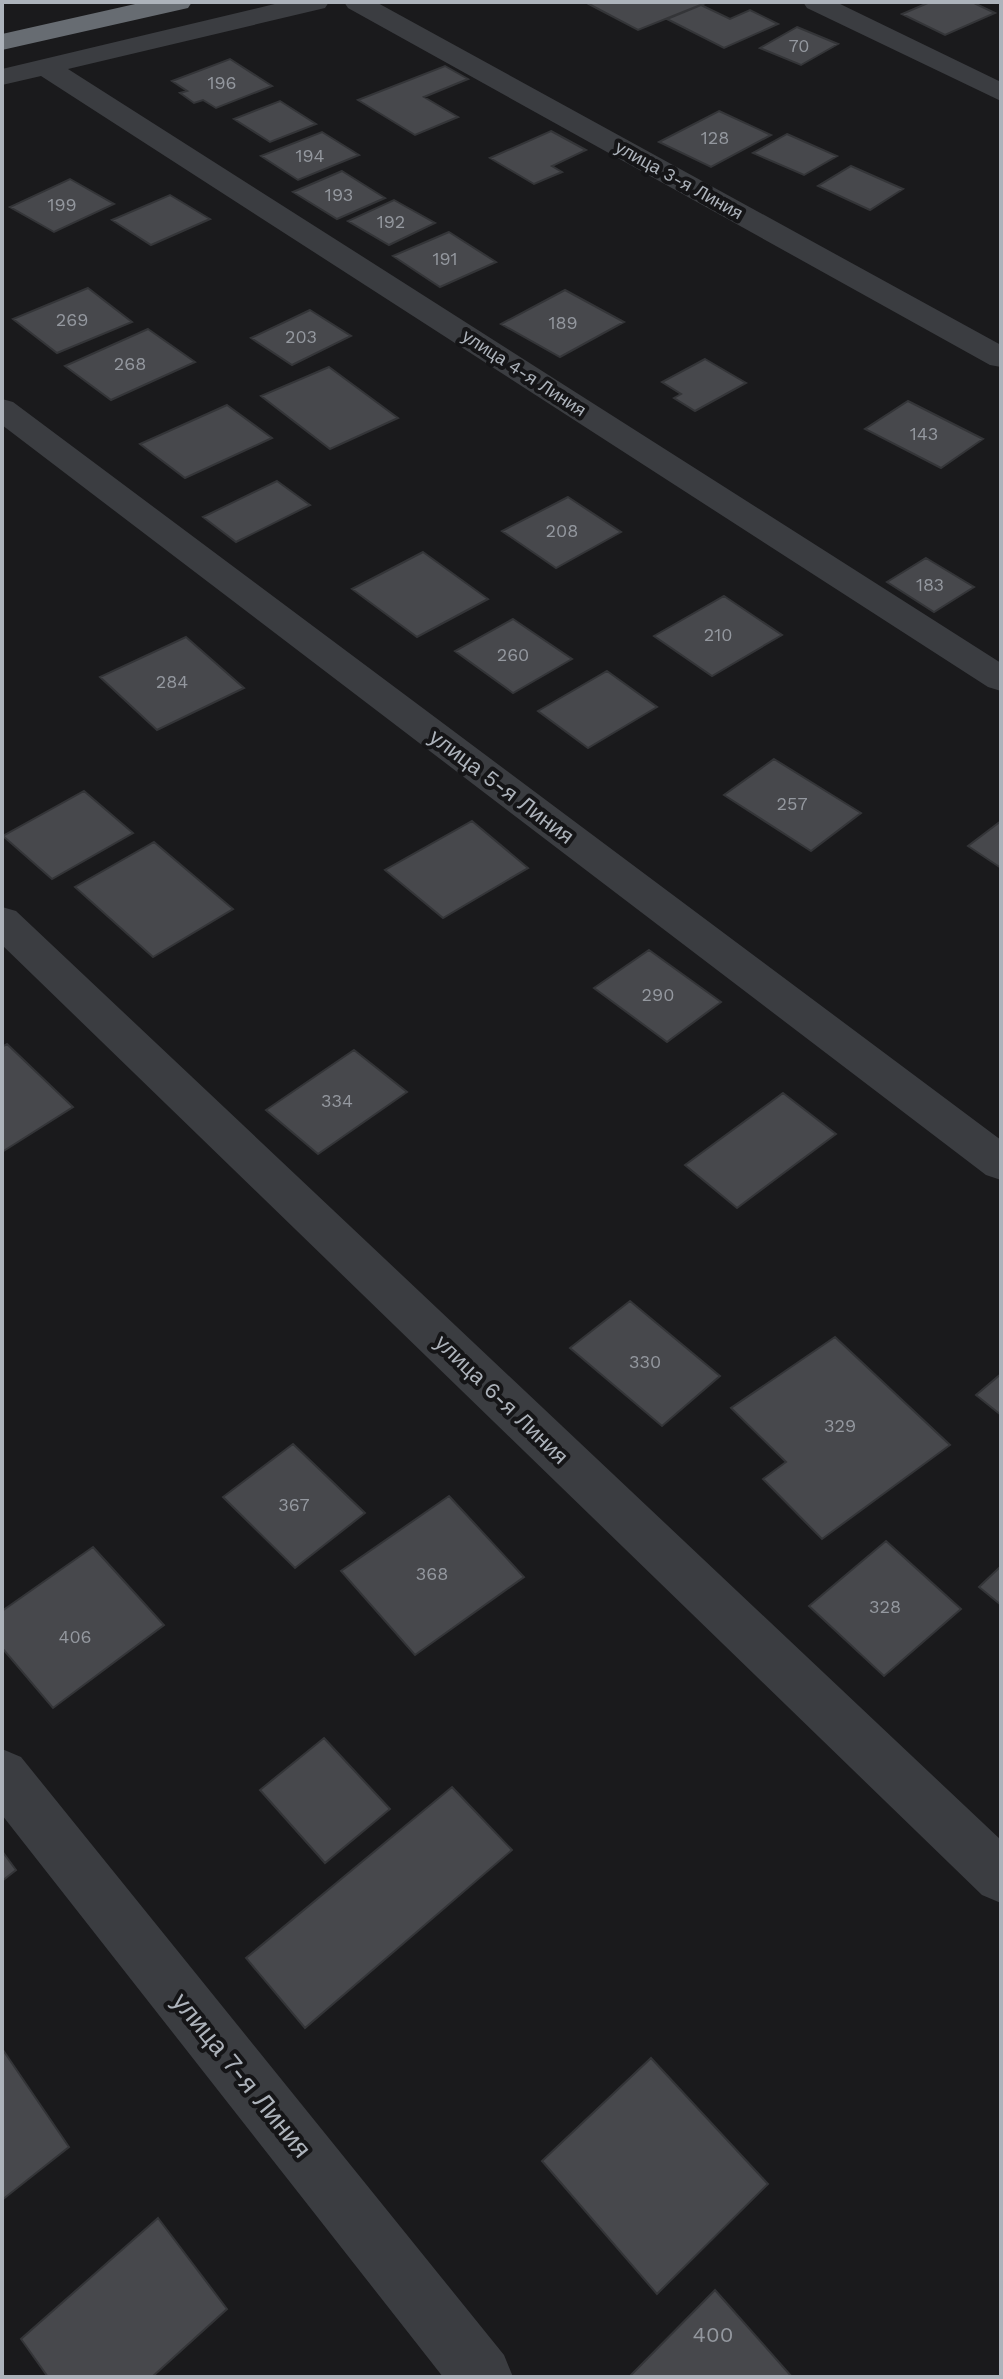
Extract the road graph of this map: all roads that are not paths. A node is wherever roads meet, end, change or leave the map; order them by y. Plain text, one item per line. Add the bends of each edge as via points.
1 (87, 2) edge
2 (179, 2) edge
3 (316, 2) edge
4 (357, 2) edge
5 (816, 2) edge
6 (2, 26) edge
7 (2, 42) edge
8 (46, 67) junction
9 (2, 77) edge
10 (1001, 93) edge
11 (1001, 358) edge
12 (2, 409) edge
13 (1001, 679) edge
14 (2, 921) edge
15 (1001, 1163) edge
16 (2, 1774) edge
17 (1001, 1877) edge
18 (482, 2377) edge

1 - 6 highway
2 - 7 highway
3 - 8 street
4 - 11 street, улица 3-я Линия
5 - 10 street
8 - 9 street
8 - 13 street, улица 4-я Линия
12 - 15 street, улица 5-я Линия
14 - 17 street, улица 6-я Линия
16 - 18 street, улица 7-я Линия

